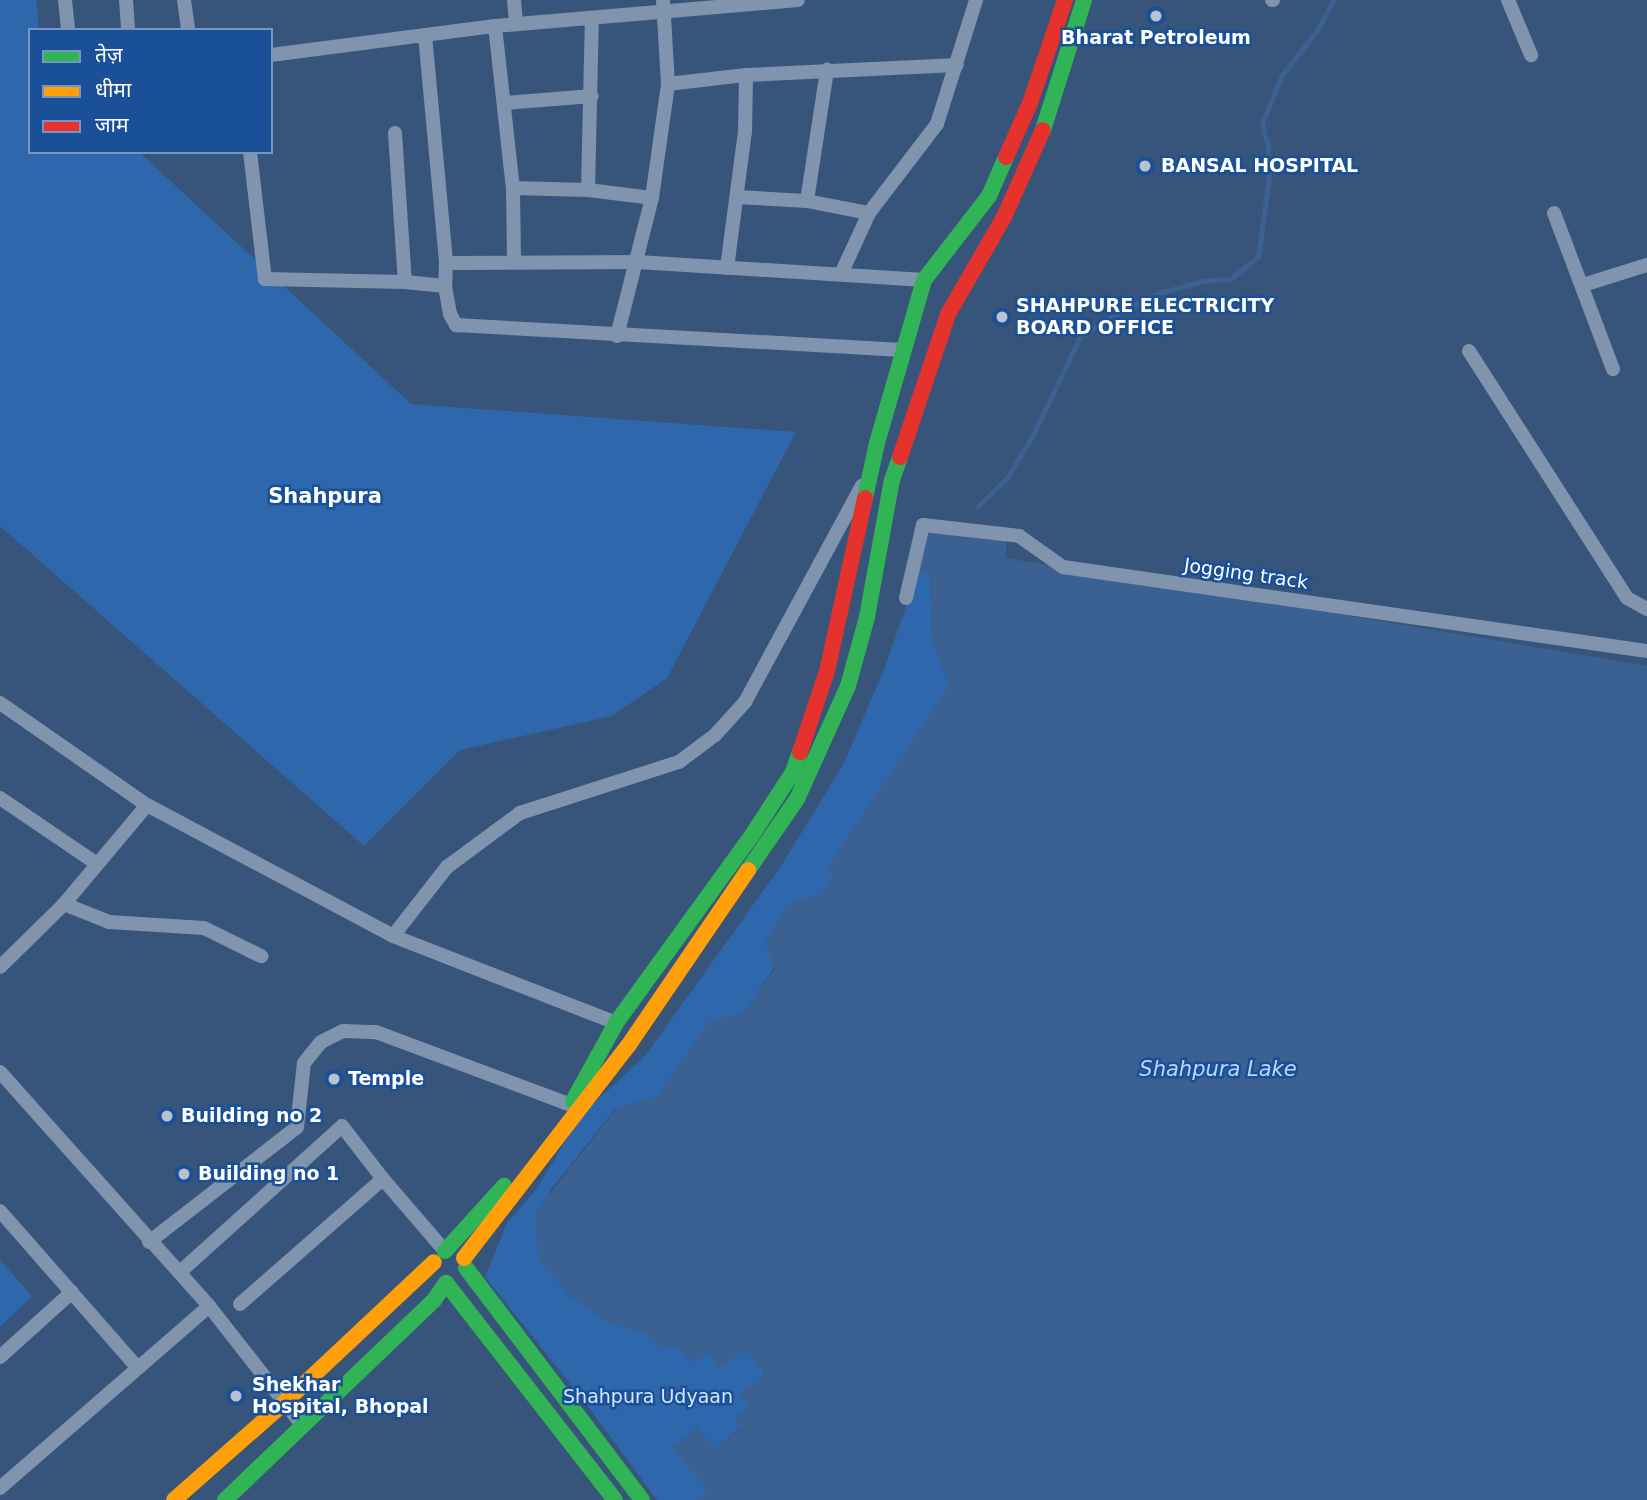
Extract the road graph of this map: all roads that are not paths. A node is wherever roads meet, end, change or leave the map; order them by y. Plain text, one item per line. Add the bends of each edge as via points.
1 (65, 0) edge
2 (126, 0) edge
3 (184, 0) edge
4 (514, 0) edge
5 (799, 0) edge
6 (976, 0) edge
7 (1064, 0) edge
8 (1084, 0) edge
9 (1508, 0) edge
10 (664, 5) edge
11 (592, 18) junction
12 (516, 24) junction
13 (495, 26) junction
14 (68, 28) edge
15 (128, 28) edge
16 (188, 28) edge
17 (425, 35) junction
18 (1531, 54) dead end
19 (273, 55) edge
20 (957, 65) junction
21 (827, 70) junction
22 (746, 75) junction
23 (668, 84) junction
24 (592, 96) junction
25 (505, 103) junction
26 (395, 133) dead end
27 (250, 154) edge
28 (513, 188) junction
29 (588, 190) junction
30 (737, 197) junction
31 (652, 198) junction
32 (807, 201) junction
33 (1554, 213) dead end
34 (869, 214) junction
35 (514, 260) junction
36 (446, 262) junction
37 (638, 262) junction
38 (1647, 265) edge
39 (727, 268) junction
40 (841, 274) junction
41 (924, 280) junction
42 (405, 282) junction
43 (1583, 285) junction
44 (445, 286) junction
45 (617, 336) junction
46 (902, 350) junction
47 (1469, 351) dead end
48 (1613, 369) dead end
49 (873, 466) junction
50 (892, 480) junction
51 (906, 598) dead end
52 (1647, 609) edge
53 (1647, 651) edge
54 (0, 703) edge
55 (0, 798) edge
56 (147, 805) junction
57 (97, 864) junction
58 (64, 904) junction
59 (393, 936) junction
60 (261, 956) dead end
61 (0, 967) edge
62 (616, 1023) junction
63 (0, 1072) edge
64 (571, 1105) junction
65 (383, 1179) junction
66 (0, 1211) edge
67 (149, 1242) junction
68 (439, 1256) junction
69 (465, 1263) junction
70 (180, 1272) junction
71 (446, 1283) junction
72 (72, 1292) junction
73 (240, 1304) dead end
74 (209, 1306) junction
75 (0, 1357) edge
76 (138, 1368) junction
77 (285, 1402) junction
78 (303, 1426) junction
79 (0, 1488) edge
80 (174, 1500) edge
81 (225, 1500) edge
82 (615, 1500) edge
83 (642, 1500) edge

1 - 14 street
2 - 15 street
3 - 16 street
4 - 12 street
5 - 10 street
6 - 20 street
7 - 41 street via 1030,103 989,197
8 - 50 street via 1048,118 1004,216 948,314
9 - 18 street
10 - 11 street
10 - 23 street
11 - 12 street
11 - 24 street
12 - 13 street
13 - 17 street
13 - 25 street
17 - 19 street
17 - 36 street
20 - 21 street
20 - 34 street via 937,124
21 - 22 street
21 - 32 street
22 - 23 street
22 - 30 street
23 - 31 street
24 - 25 street
24 - 29 street
25 - 28 street
26 - 42 street
27 - 42 street via 265,279
28 - 29 street
28 - 35 street
29 - 31 street
30 - 32 street
30 - 39 street
31 - 37 street
32 - 34 street
33 - 43 street
34 - 40 street
35 - 36 street
35 - 37 street
36 - 44 street
37 - 39 street
37 - 45 street
38 - 43 street
39 - 40 street
40 - 41 street
41 - 46 street
42 - 44 street
43 - 48 street
44 - 45 street via 456,325
45 - 46 street
46 - 49 street
47 - 52 street via 1627,598
49 - 50 street
49 - 59 street via 745,702 715,735 679,762 520,813 447,867
49 - 62 street via 827,671 793,772
50 - 69 street via 867,617 848,686 797,799 628,1046
51 - 53 street, Jogging track via 923,525 1020,536 1063,567
54 - 56 street
55 - 57 street
56 - 57 street
56 - 59 street
57 - 58 street
58 - 60 street via 109,922 204,928
58 - 61 street
59 - 62 street
62 - 64 street
63 - 67 street
64 - 67 street via 376,1032 343,1031 321,1042 304,1063 297,1127
64 - 68 street via 511,1179
65 - 68 street
65 - 70 street via 342,1126
65 - 73 street
66 - 72 street
67 - 70 street
68 - 69 street via 456,1251
68 - 71 street via 435,1273
68 - 77 street
69 - 71 street via 457,1282
69 - 83 street
70 - 74 street
71 - 78 street via 434,1300
71 - 82 street
72 - 75 street
72 - 76 street
74 - 76 street
74 - 77 street
76 - 79 street
77 - 78 street
77 - 80 street
78 - 81 street

